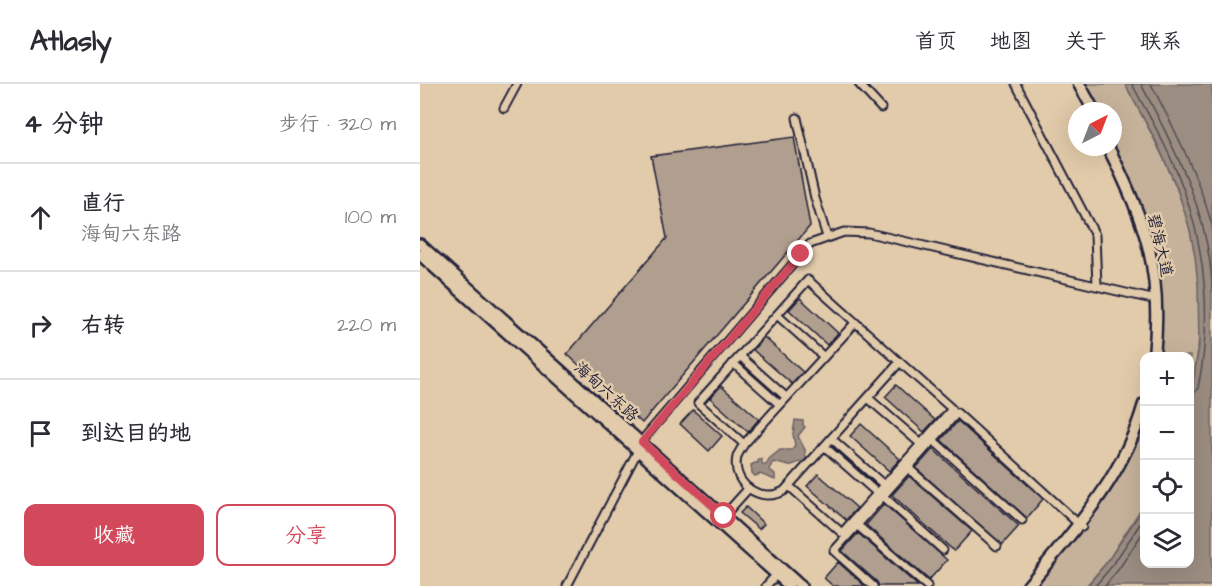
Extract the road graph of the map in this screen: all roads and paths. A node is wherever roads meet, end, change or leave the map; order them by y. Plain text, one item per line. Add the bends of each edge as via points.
1 (517, 84) edge
2 (859, 84) edge
3 (1016, 84) edge
4 (1077, 84) edge
5 (1086, 102) edge
6 (504, 108) dead end
7 (881, 108) dead end
8 (797, 118) dead end
9 (1114, 156) edge
10 (1115, 156) edge
11 (827, 237) junction
12 (420, 244) edge
13 (420, 255) edge
14 (1097, 286) junction
15 (1156, 300) junction
16 (777, 315) junction
17 (855, 323) junction
18 (1156, 352) edge
19 (1157, 352) edge
20 (740, 356) junction
21 (824, 357) junction
22 (733, 363) junction
23 (899, 363) junction
24 (786, 397) junction
25 (868, 398) junction
26 (780, 405) junction
27 (1144, 406) edge
28 (954, 411) junction
29 (1140, 428) edge
30 (832, 439) junction
31 (933, 440) junction
32 (744, 444) junction
33 (921, 444) junction
34 (640, 446) junction
35 (825, 447) junction
36 (908, 468) junction
37 (884, 485) junction
38 (789, 486) junction
39 (748, 489) junction
40 (880, 495) junction
41 (721, 519) junction
42 (1022, 520) dead end
43 (857, 525) junction
44 (1081, 526) junction
45 (997, 546) dead end
46 (943, 550) dead end
47 (779, 572) junction
48 (567, 586) edge
49 (766, 586) edge
50 (789, 586) edge
51 (801, 586) edge
52 (873, 586) edge
53 (927, 586) edge
54 (1028, 586) edge
55 (1033, 586) edge

1 - 6 street
2 - 7 street
3 - 14 street via 1095,235
4 - 5 main road
8 - 11 street
9 - 15 main road, 碧海大道 via 1144,229
10 - 19 main road, 碧海大道 via 1137,196 1152,240 1160,290
11 - 14 street via 844,232 869,233
11 - 34 street via 810,244
12 - 34 main road, 海甸六东路
13 - 34 main road, 海甸六东路
14 - 15 street
15 - 18 main road, 碧海大道
16 - 17 street via 808,280
16 - 20 street
16 - 21 street
17 - 21 street
17 - 23 street
20 - 22 street
20 - 24 street
21 - 24 street
22 - 26 street
22 - 32 street via 698,403
23 - 25 street
23 - 28 street
24 - 26 street
25 - 30 street
25 - 33 street
26 - 32 street
27 - 44 main road via 1123,461
28 - 31 street
28 - 33 street
28 - 44 street
29 - 44 main road via 1114,485
30 - 35 street
30 - 37 street
31 - 36 street
31 - 42 street
32 - 39 street via 737,456 738,469
33 - 37 street
34 - 41 main road, 海甸六东路
34 - 48 street
35 - 38 street
35 - 40 street
36 - 40 street
36 - 45 street
37 - 40 street
38 - 39 street via 778,495 766,496
38 - 40 street via 842,532
39 - 41 street
40 - 43 street
40 - 46 street
41 - 47 main road, 海甸六东路
43 - 52 street via 834,551
43 - 53 street
44 - 54 main road
44 - 55 main road
47 - 49 street
47 - 50 main road, 海甸六东路
47 - 51 main road, 海甸六东路

